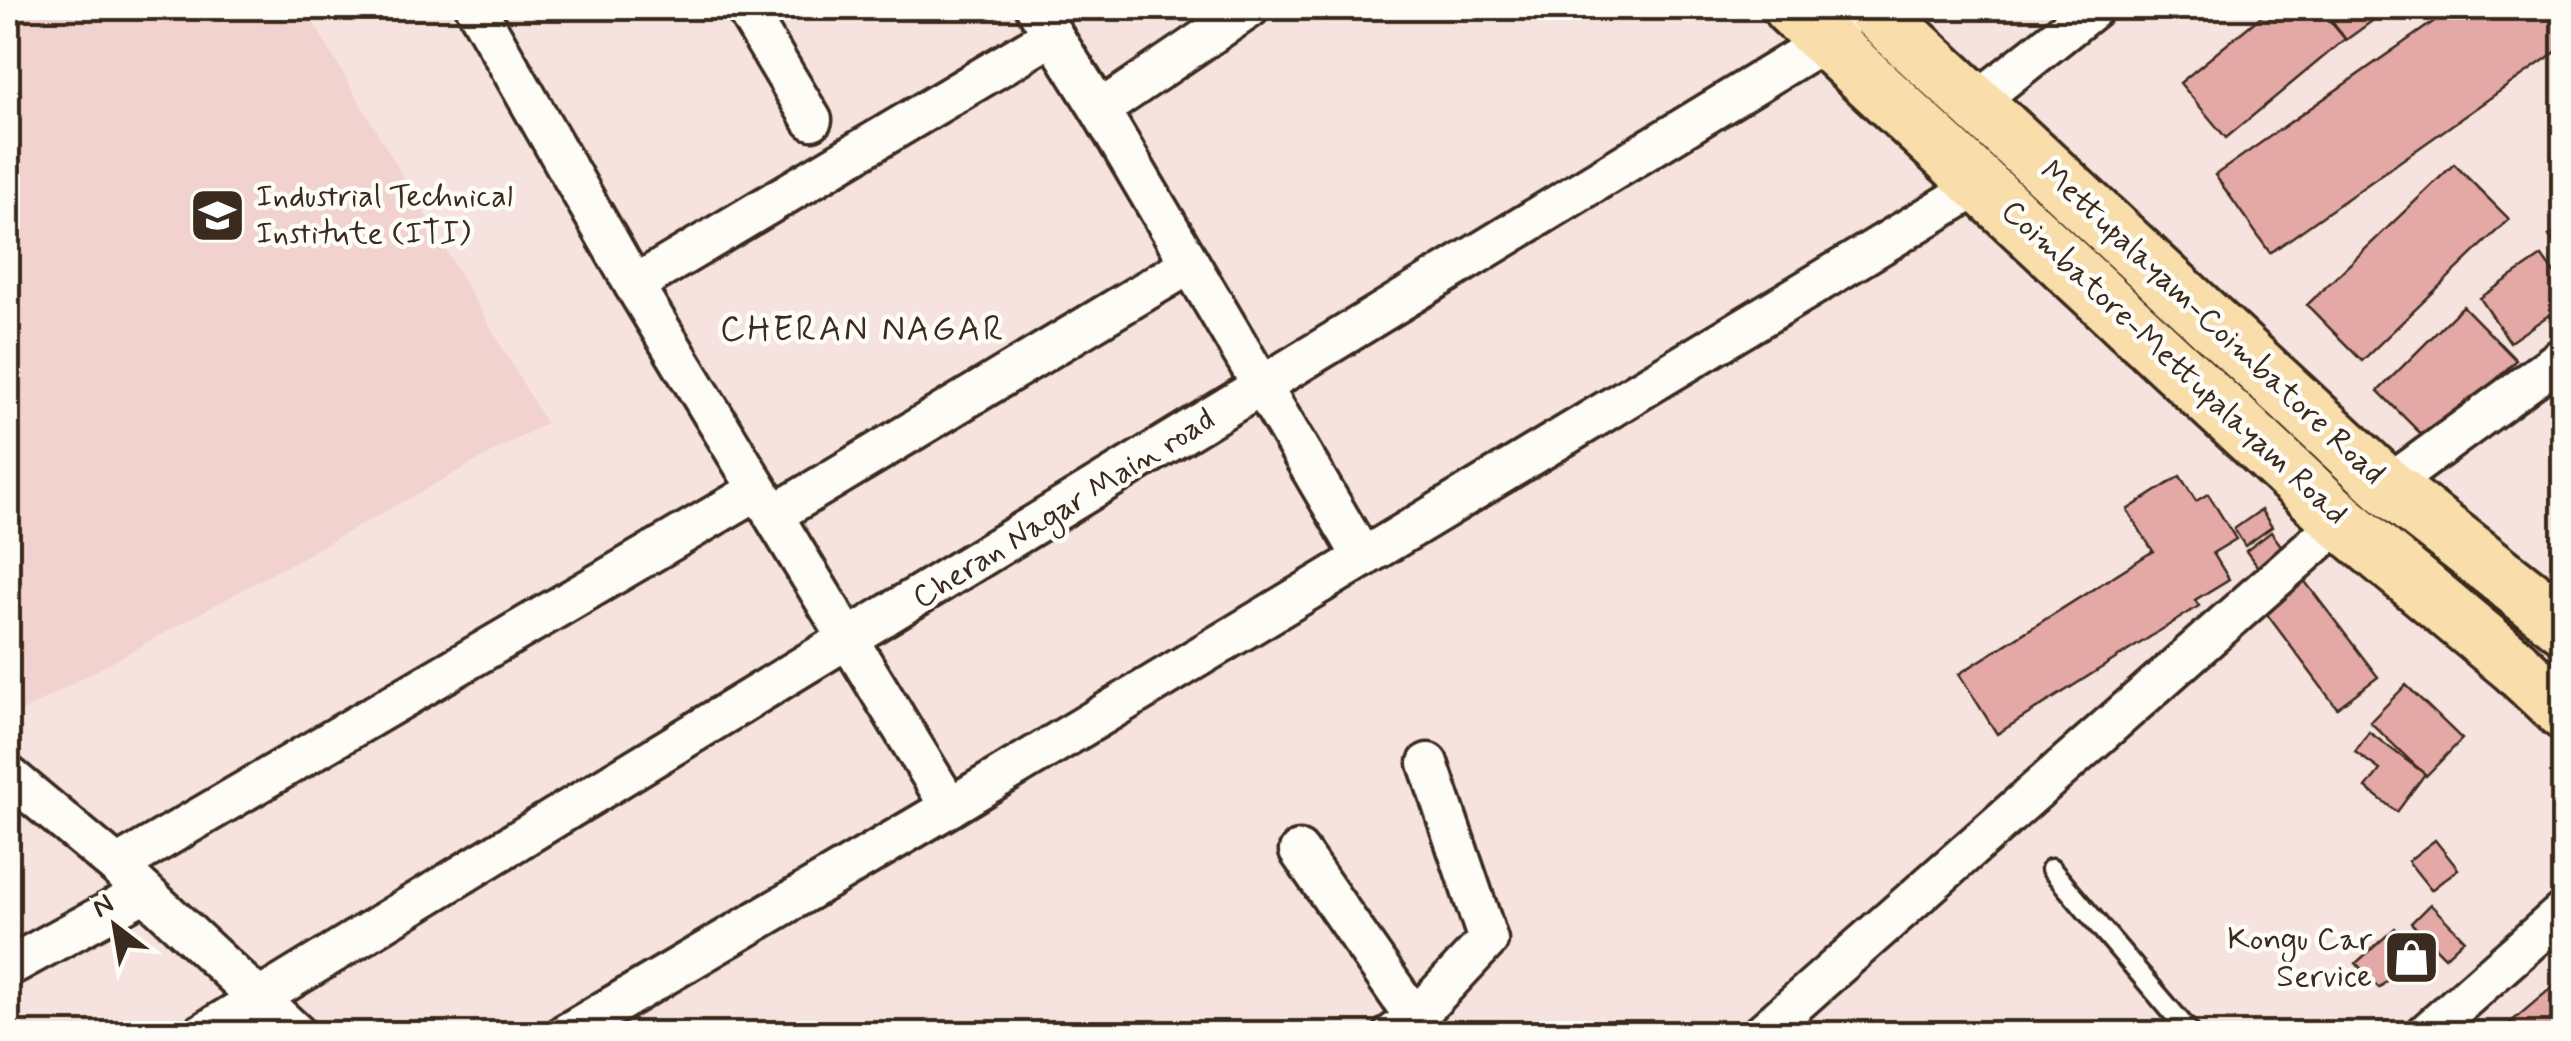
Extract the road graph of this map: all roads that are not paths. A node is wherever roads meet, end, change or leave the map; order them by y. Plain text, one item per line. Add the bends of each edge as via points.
1 (476, 8) edge
2 (744, 8) edge
3 (1250, 8) edge
4 (1874, 8) edge
5 (2094, 8) edge
6 (1825, 19) edge
7 (1045, 21) edge
8 (1976, 102) junction
9 (1100, 110) junction
10 (812, 120) dead end
11 (1982, 184) junction
12 (1190, 264) junction
13 (634, 285) junction
14 (2564, 356) edge
15 (1262, 387) junction
16 (2387, 486) junction
17 (766, 503) junction
18 (2341, 521) junction
19 (1364, 558) junction
20 (2564, 625) edge
21 (850, 640) junction
22 (2564, 712) edge
23 (1428, 762) dead end
24 (8, 775) edge
25 (950, 807) junction
26 (1299, 851) dead end
27 (117, 866) junction
28 (2051, 868) dead end
29 (145, 892) junction
30 (2564, 911) edge
31 (8, 967) edge
32 (259, 998) junction
33 (1411, 1028) edge
34 (201, 1034) edge
35 (297, 1034) edge
36 (565, 1034) edge
37 (1761, 1034) edge
38 (2191, 1034) edge
39 (2424, 1034) edge

1 - 13 street
2 - 10 street
3 - 9 street
4 - 8 highway, Mettupalayam-Coimbatore Road
5 - 8 street
6 - 11 highway, Coimbatore-Mettupalayam Road
6 - 15 street, Cheran Nagar Main road
7 - 9 street
7 - 13 street
8 - 16 highway, Mettupalayam-Coimbatore Road
9 - 12 street
11 - 18 highway, Coimbatore-Mettupalayam Road
11 - 19 street
12 - 15 street
12 - 17 street
13 - 17 street
14 - 16 street
15 - 19 street
15 - 21 street, Cheran Nagar Main road
16 - 20 highway, Mettupalayam-Coimbatore Road
17 - 21 street
17 - 27 street
18 - 22 highway, Coimbatore-Mettupalayam Road
18 - 37 street
19 - 25 street
21 - 25 street
21 - 32 street, Cheran Nagar Main road
23 - 33 street via 1488,940
24 - 27 street
25 - 36 street
26 - 33 street
27 - 29 street
28 - 38 lane
29 - 31 street
29 - 32 street
30 - 39 street
32 - 34 street, Cheran Nagar Main road
32 - 35 street

